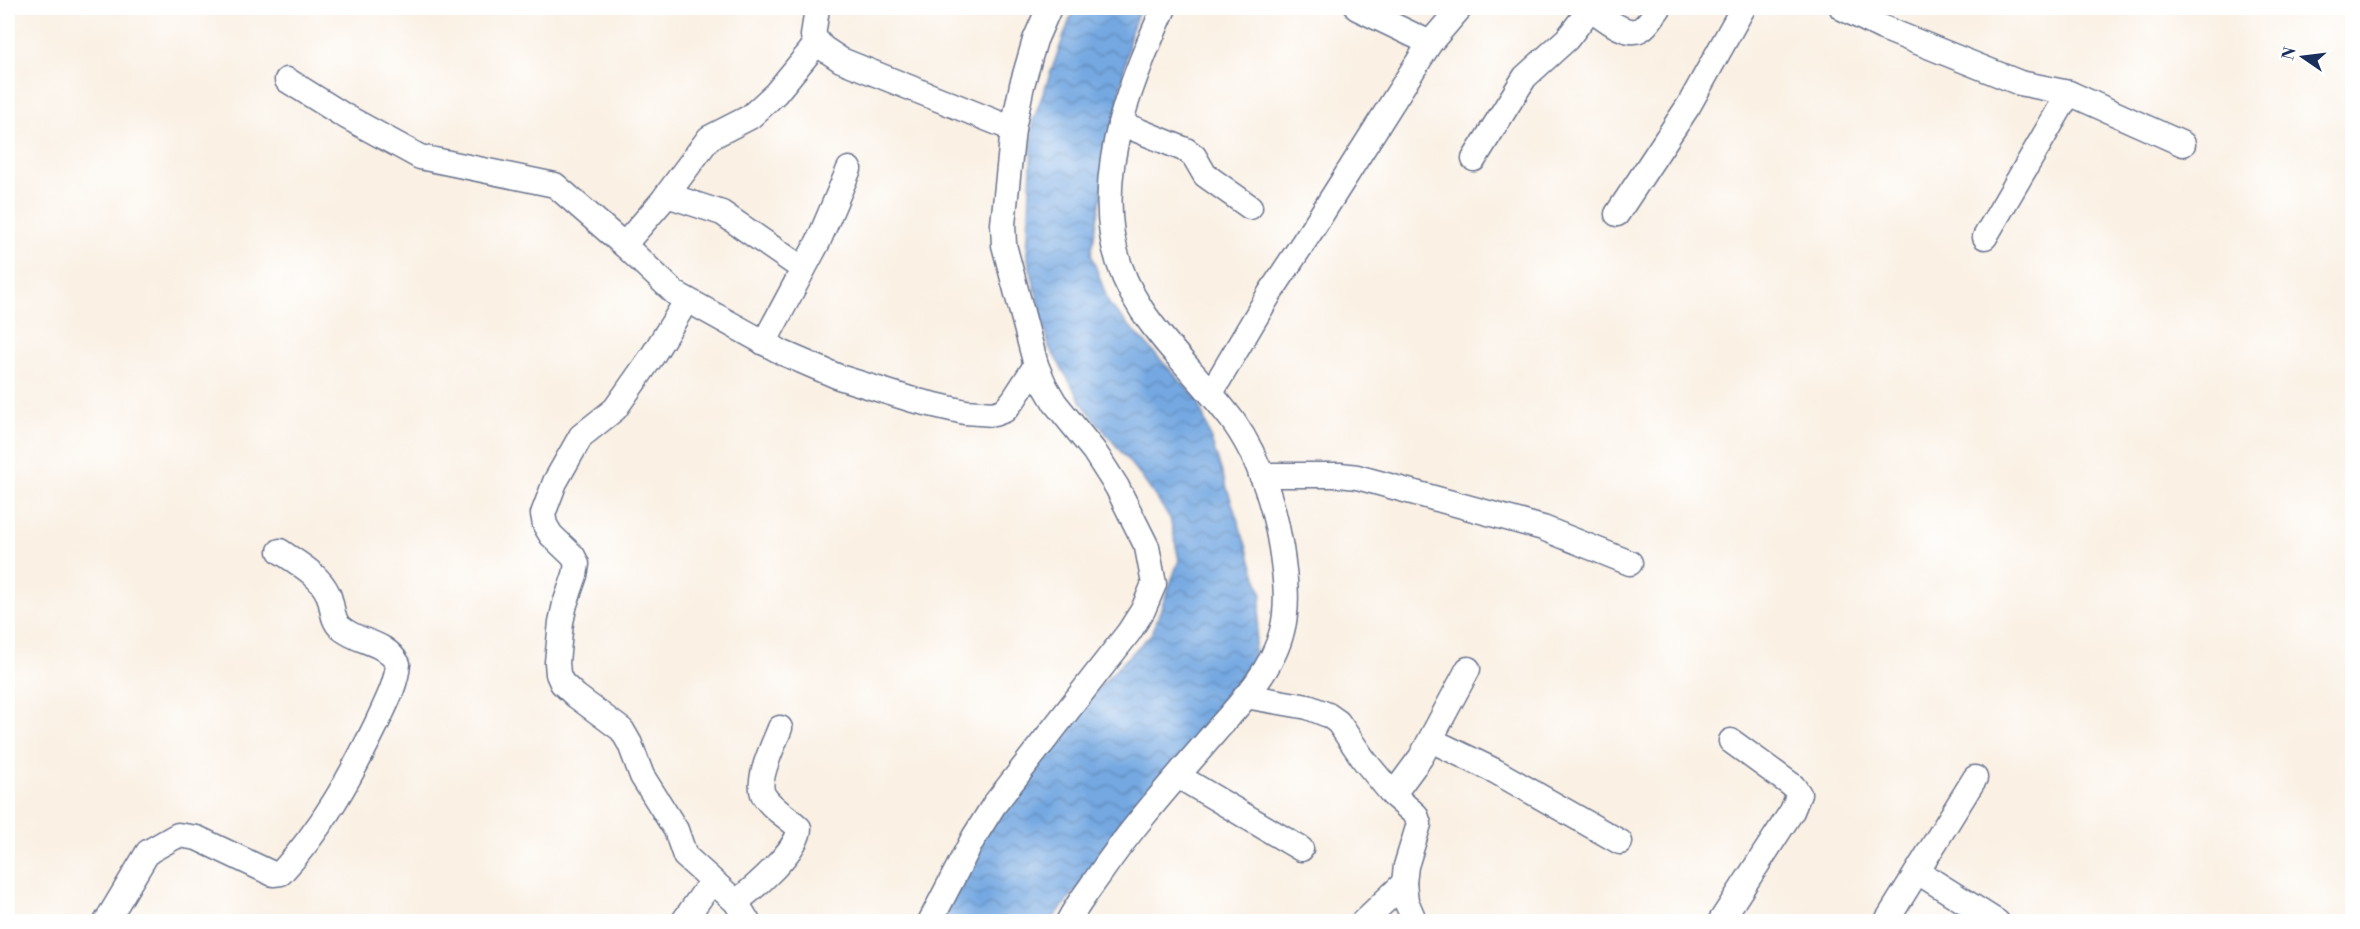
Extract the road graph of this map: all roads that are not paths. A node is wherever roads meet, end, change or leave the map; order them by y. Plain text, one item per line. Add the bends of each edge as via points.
1 (817, 8) edge
2 (1049, 8) edge
3 (1164, 8) edge
4 (1357, 8) edge
5 (1460, 8) edge
6 (1591, 8) edge
7 (1659, 8) edge
8 (1743, 8) edge
9 (1842, 8) edge
10 (817, 43) junction
11 (1430, 43) junction
12 (287, 80) dead end
13 (2069, 93) junction
14 (1120, 123) junction
15 (1013, 129) junction
16 (2182, 144) dead end
17 (1474, 159) dead end
18 (849, 169) dead end
19 (667, 195) junction
20 (1250, 207) dead end
21 (1617, 214) dead end
22 (1985, 237) dead end
23 (624, 245) junction
24 (803, 270) junction
25 (687, 300) junction
26 (764, 343) junction
27 (1036, 365) junction
28 (1211, 393) junction
29 (1261, 475) junction
30 (280, 551) dead end
31 (1630, 563) dead end
32 (1468, 669) dead end
33 (1245, 696) junction
34 (780, 728) dead end
35 (1431, 740) junction
36 (1731, 741) dead end
37 (1178, 776) junction
38 (1975, 778) dead end
39 (1393, 795) junction
40 (1620, 842) dead end
41 (1300, 849) dead end
42 (1917, 872) junction
43 (712, 881) junction
44 (1404, 884) junction
45 (742, 912) edge
46 (106, 921) edge
47 (683, 921) edge
48 (930, 921) edge
49 (1068, 921) edge
50 (1363, 921) edge
51 (1415, 921) edge
52 (1720, 921) edge
53 (1886, 921) edge
54 (1997, 921) edge

1 - 10 street via 813,36
2 - 15 street via 1035,40
3 - 14 street
4 - 11 street
5 - 11 street
6 - 7 street via 1633,32 1642,29
6 - 17 street via 1567,39 1525,77
8 - 21 street via 1689,105
9 - 13 street via 2020,82
10 - 15 street via 841,60
10 - 19 street via 776,93 750,117 709,138
11 - 28 street via 1270,293
12 - 23 street via 420,157 555,184
13 - 16 street
13 - 22 street
14 - 20 street via 1186,150 1205,175
14 - 28 street via 1112,164 1110,208 1117,259 1138,307
15 - 27 street via 1004,245
18 - 24 street
19 - 23 street
19 - 24 street via 722,213
23 - 25 street
24 - 26 street
25 - 26 street
25 - 43 street via 615,409 581,436 555,482 543,514 551,535 577,564 561,622 557,662 562,683 622,730 642,776 676,830 686,856
26 - 27 street via 839,377 965,412 994,414 1005,410
27 - 48 street via 1054,402 1117,487 1147,547 1154,584 1129,632 994,805
28 - 29 street via 1235,424
29 - 31 street via 1357,477 1543,528
29 - 33 street via 1279,536 1285,607 1276,650
30 - 46 street via 315,575 328,594 340,627 387,650 398,664 392,689 351,777 339,799 281,873 273,874 197,838 178,835 148,852
32 - 35 street
33 - 37 street
33 - 39 street via 1308,707 1328,715 1338,722
34 - 45 street via 760,788 764,797 799,828 799,836 755,887
35 - 39 street
35 - 40 street via 1495,771
36 - 52 street via 1799,794 1792,812
37 - 41 street
37 - 49 street via 1119,845
38 - 42 street
39 - 44 street via 1416,815 1419,824
42 - 53 street
42 - 54 street
43 - 45 street
43 - 47 street
44 - 50 street
44 - 51 street

